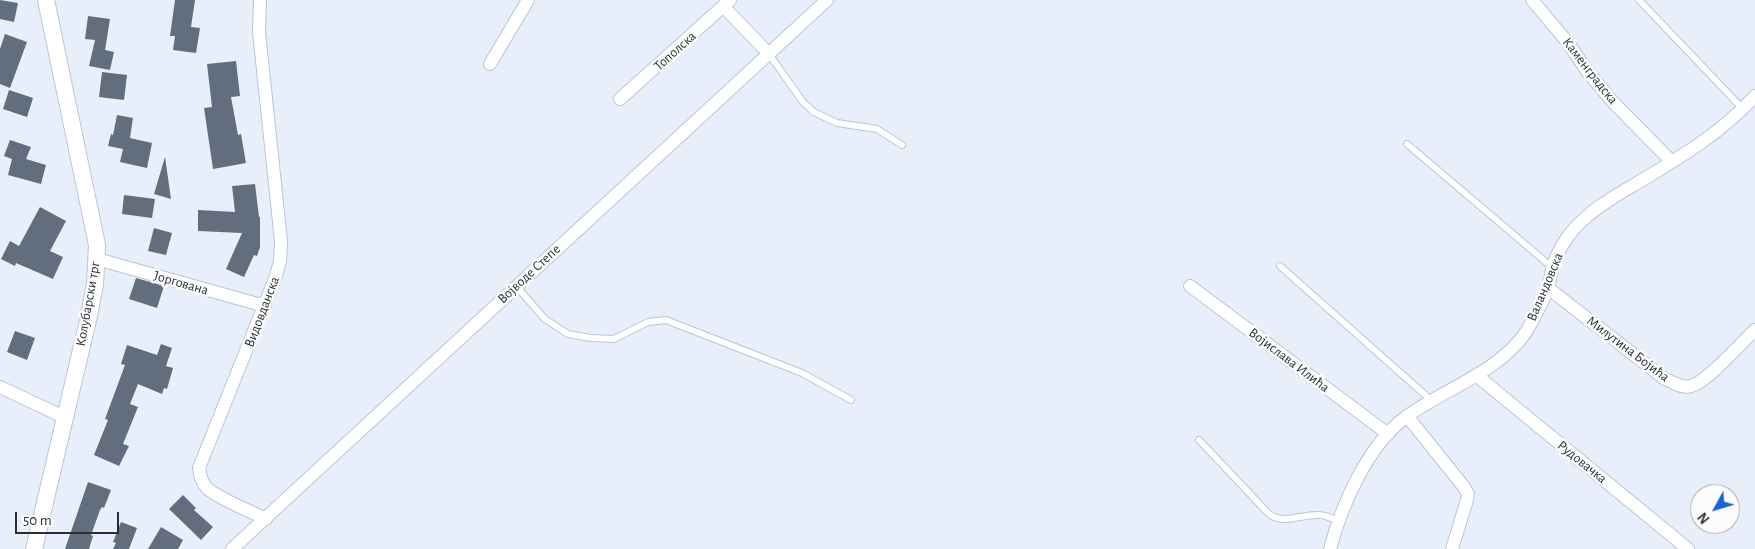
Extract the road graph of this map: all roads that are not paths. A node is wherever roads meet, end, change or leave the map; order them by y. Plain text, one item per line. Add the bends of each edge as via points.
1 (46, 0) edge
2 (260, 0) edge
3 (528, 0) edge
4 (827, 0) edge
5 (1532, 0) edge
6 (1639, 0) edge
7 (728, 3) edge
8 (769, 54) junction
9 (490, 64) dead end
10 (1755, 96) edge
11 (620, 100) dead end
12 (1743, 109) junction
13 (1407, 144) dead end
14 (902, 145) dead end
15 (1672, 162) junction
16 (97, 259) junction
17 (1280, 266) dead end
18 (1553, 268) junction
19 (516, 286) junction
20 (1190, 286) dead end
21 (1548, 288) junction
22 (265, 306) junction
23 (1755, 330) edge
24 (1476, 375) junction
25 (0, 387) edge
26 (851, 400) dead end
27 (1432, 402) junction
28 (1407, 416) junction
29 (64, 417) junction
30 (1388, 434) junction
31 (1199, 440) dead end
32 (266, 519) junction
33 (1338, 521) junction
34 (34, 549) edge
35 (232, 549) edge
36 (1330, 549) edge
37 (1452, 549) edge
38 (1688, 549) edge

1 - 16 street, Колубарски трг via 94,221
2 - 22 street, Видовданска via 259,32 281,241 280,261
3 - 9 street
4 - 8 street, Војводе Степе
5 - 15 street, Каменградска via 1612,100
6 - 12 lane
7 - 8 street
7 - 11 street, Тополска
8 - 14 lane via 803,102 814,112 837,123 877,129
8 - 19 street, Војводе Степе
10 - 12 street, Валандовска
12 - 15 street, Валандовска via 1714,134
13 - 18 lane
15 - 18 street, Валандовска via 1583,219 1569,236
16 - 22 street, Јоргована
16 - 29 street, Колубарски трг via 95,284
17 - 27 lane
18 - 21 street, Валандовска
19 - 26 lane via 545,319 568,334 614,340 648,322 666,320 802,373
19 - 32 street, Војводе Степе
20 - 30 street, Војислава Илића
21 - 23 street, Милутина Бојића via 1665,379 1678,385 1689,387 1701,382
21 - 24 street, Валандовска via 1526,332 1512,349
22 - 32 street, Видовданска via 200,468 200,476 214,493
24 - 27 street, Валандовска
24 - 38 street, Рудовачка
25 - 29 street
27 - 28 street, Валандовска
28 - 30 street, Валандовска
28 - 37 street via 1468,494
29 - 34 street, Колубарски трг
30 - 33 street, Валандовска via 1371,456
31 - 33 lane via 1275,519 1321,515
32 - 35 street, Војводе Степе
33 - 36 street, Валандовска

